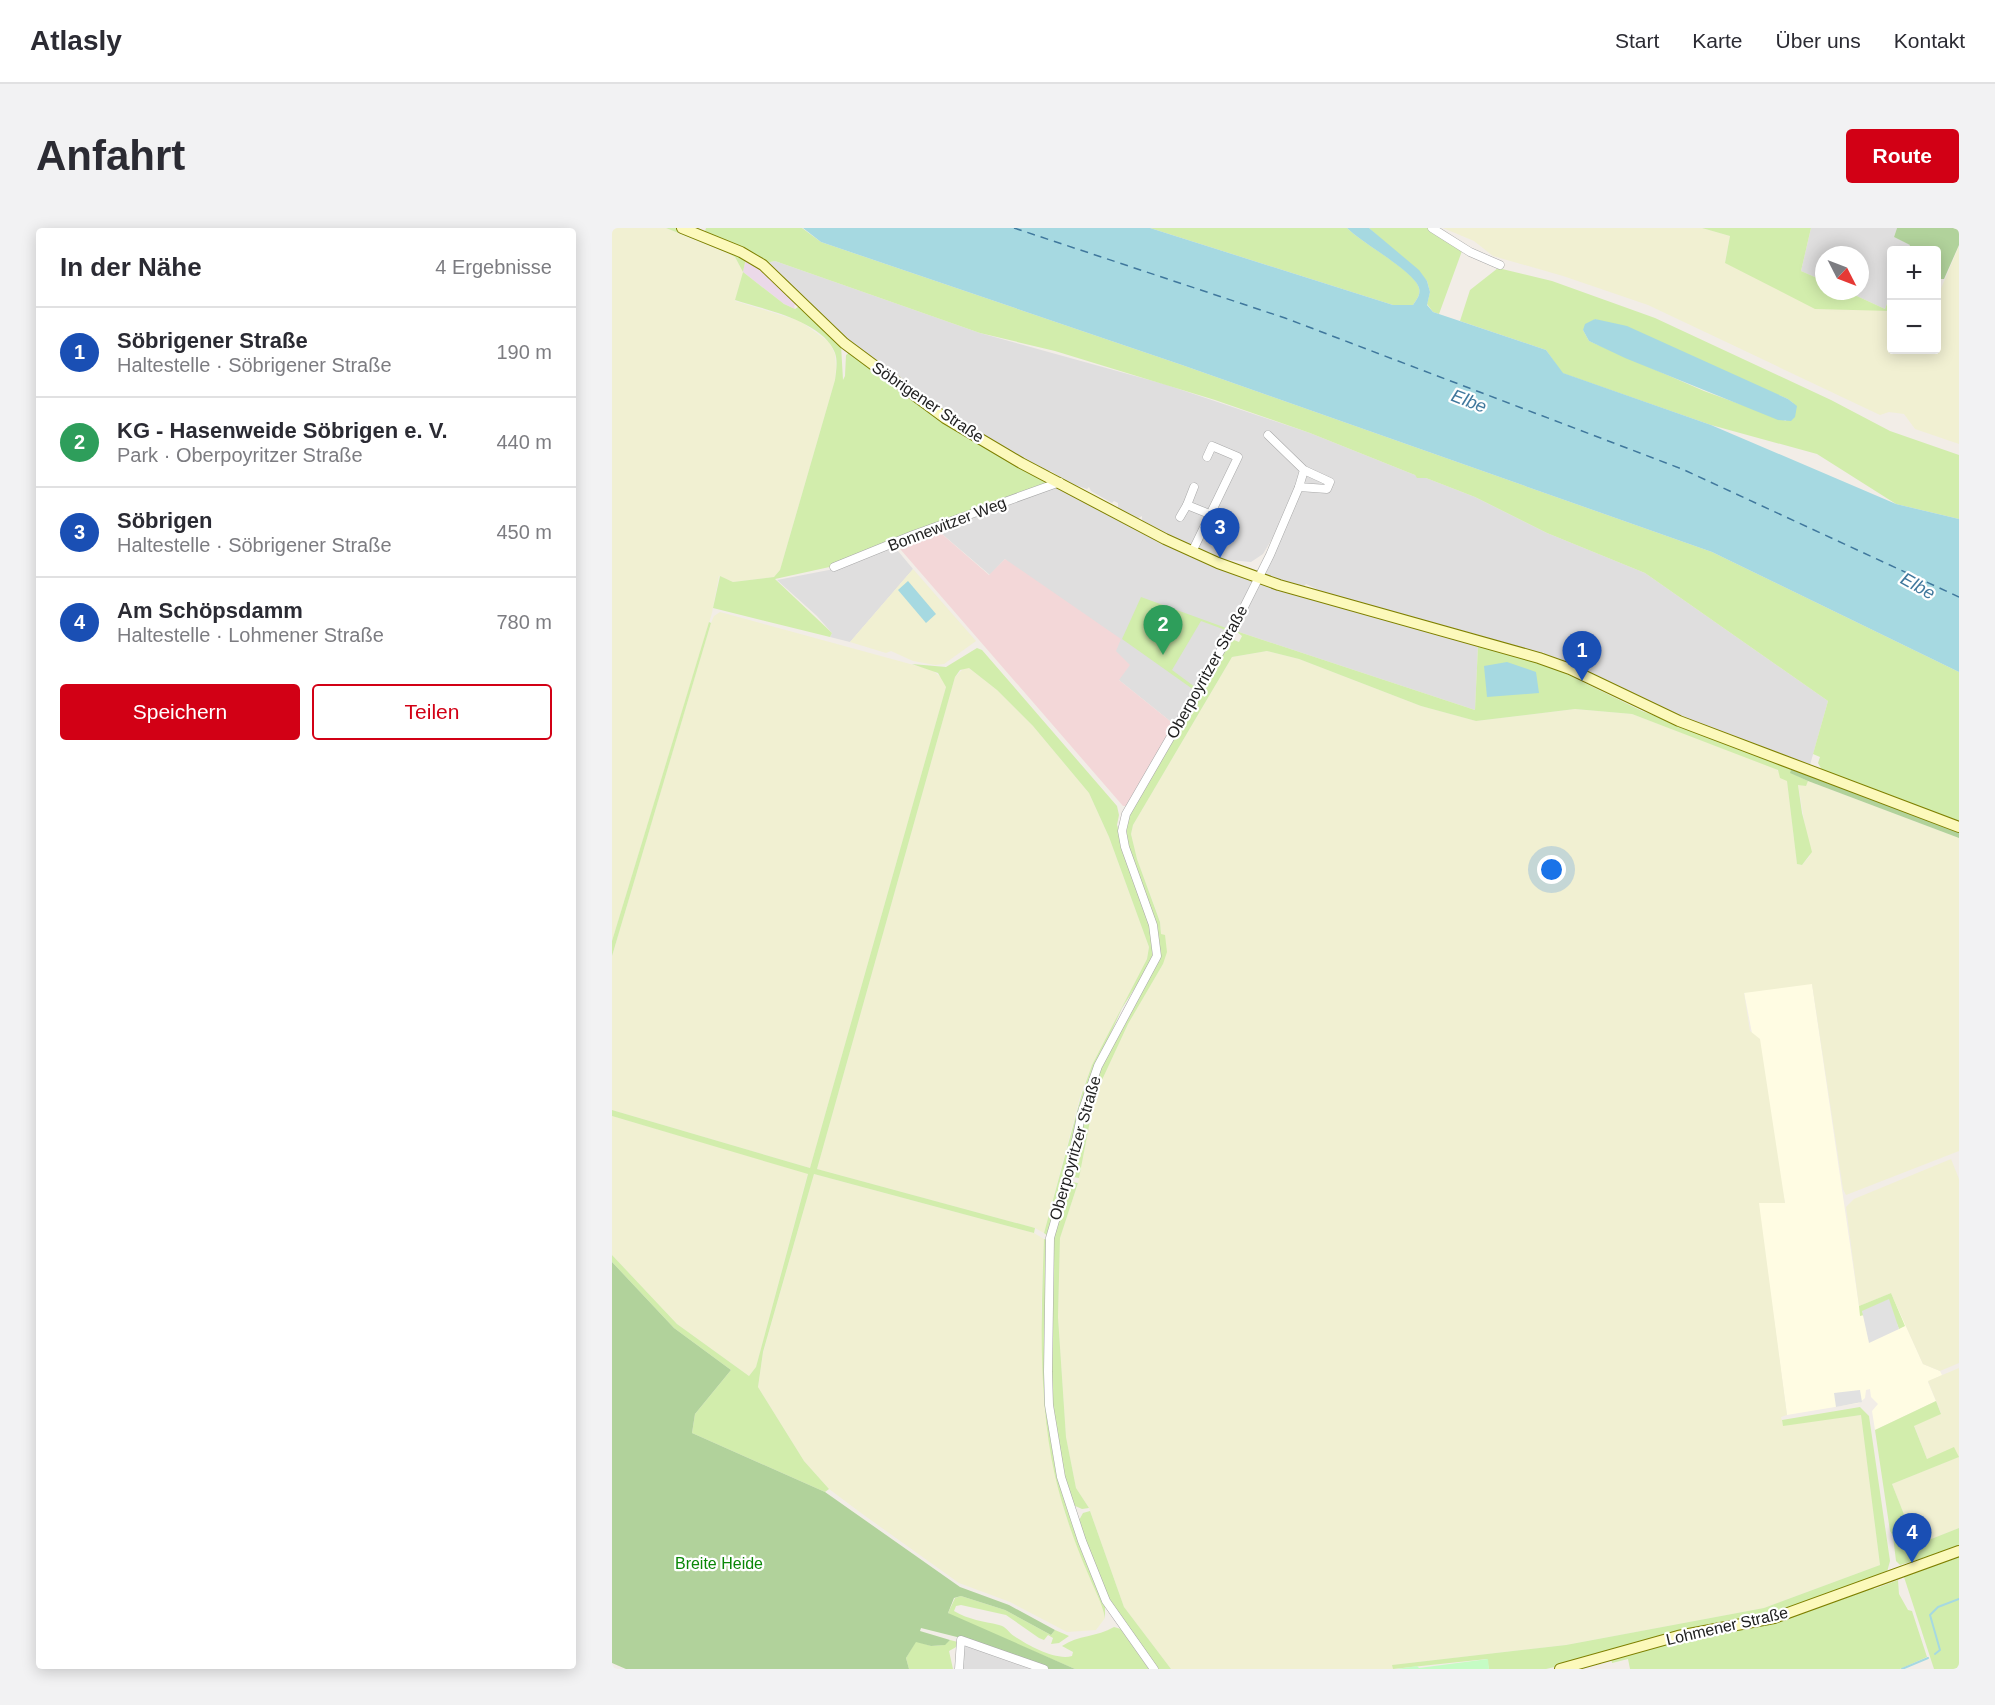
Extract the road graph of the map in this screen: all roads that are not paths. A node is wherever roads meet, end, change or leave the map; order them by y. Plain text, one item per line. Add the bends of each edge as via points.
1 (682, 228) edge
2 (1432, 228) edge
3 (1500, 265) dead end
4 (1268, 435) dead end
5 (1207, 457) dead end
6 (1304, 470) junction
7 (1060, 482) junction
8 (1194, 487) dead end
9 (1299, 487) junction
10 (1187, 505) junction
11 (1212, 514) junction
12 (1180, 517) dead end
13 (1192, 552) junction
14 (834, 567) dead end
15 (1258, 576) junction
16 (1959, 827) edge
17 (1959, 1551) edge
18 (959, 1669) edge
19 (1044, 1669) edge
20 (1154, 1669) edge
21 (1560, 1669) edge

1 - 7 street, Söbrigener Straße via 763,265 881,373 945,418
2 - 3 street
4 - 6 street
5 - 11 street via 1212,446 1238,457
6 - 9 street, Oberpoyritzer Straße
6 - 9 street via 1330,482 1327,489
7 - 13 street, Söbrigener Straße
7 - 14 street, Bonnewitzer Weg
8 - 10 street
9 - 15 street, Oberpoyritzer Straße
10 - 11 street
10 - 12 street
11 - 13 street
13 - 15 street, Söbrigener Straße
15 - 16 street, Söbrigener Straße via 1570,669 1679,721
15 - 20 street, Oberpoyritzer Straße via 1232,631 1125,814 1125,847 1153,925 1157,956 1108,1045 1088,1093 1048,1249 1049,1405 1061,1477 1106,1601
17 - 21 street, Lohmener Straße via 1774,1618 1678,1636
18 - 19 street via 961,1640

